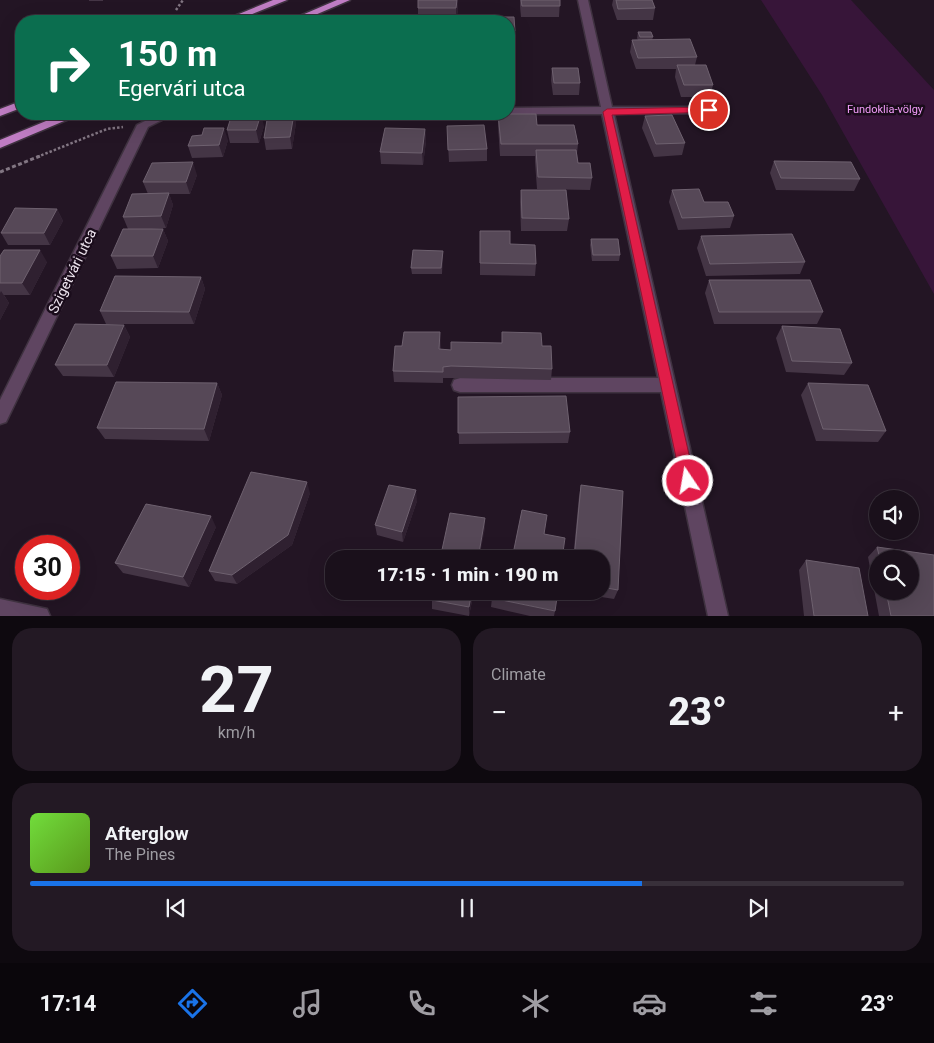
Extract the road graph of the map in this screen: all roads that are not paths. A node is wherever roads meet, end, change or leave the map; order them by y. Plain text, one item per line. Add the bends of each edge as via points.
1 (282, 0) edge
2 (345, 0) edge
3 (583, 0) edge
4 (242, 15) edge
5 (309, 15) edge
6 (15, 107) edge
7 (709, 110) dead end
8 (515, 111) edge
9 (607, 112) junction
10 (0, 113) edge
11 (58, 120) edge
12 (155, 120) edge
13 (0, 144) edge
14 (460, 385) dead end
15 (667, 385) junction
16 (0, 417) edge
17 (0, 609) edge
18 (40, 616) edge
19 (718, 616) edge

1 - 4 highway
2 - 5 highway
3 - 9 street
6 - 10 highway
7 - 9 street
8 - 9 street
9 - 15 street
11 - 13 highway
12 - 16 street, Szigetvári utca via 144,125
14 - 15 street
15 - 19 street
17 - 18 street

